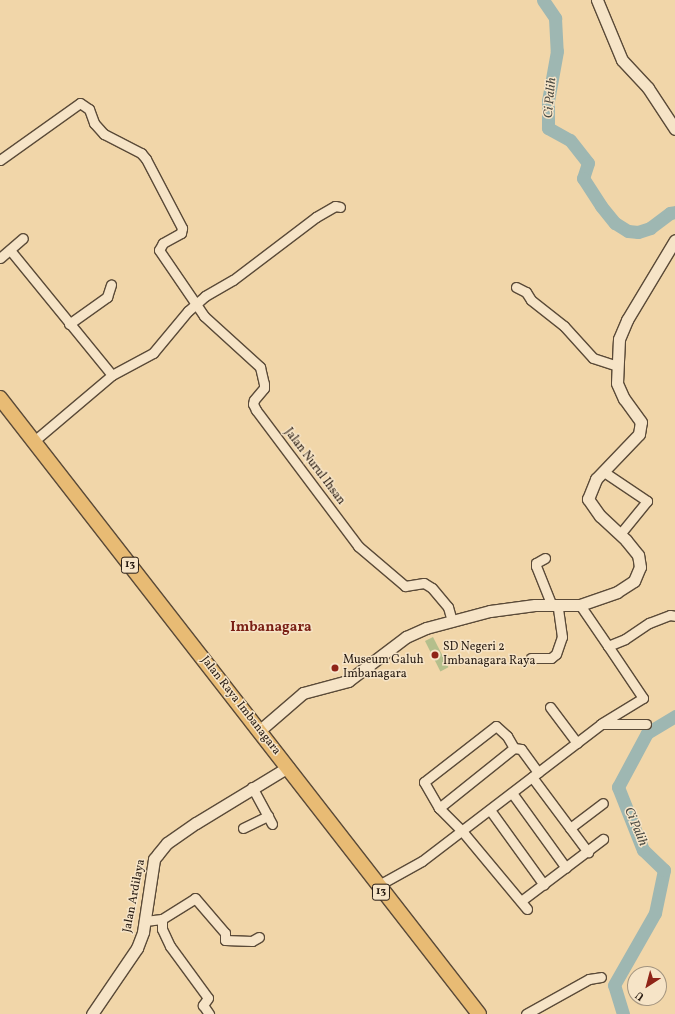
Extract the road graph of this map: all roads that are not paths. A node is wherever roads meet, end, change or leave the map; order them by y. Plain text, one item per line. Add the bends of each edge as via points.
1 (597, 0) edge
2 (675, 129) edge
3 (0, 160) edge
4 (340, 207) dead end
5 (23, 238) dead end
6 (675, 240) edge
7 (10, 250) junction
8 (0, 258) edge
9 (111, 285) dead end
10 (516, 287) dead end
11 (194, 304) junction
12 (69, 324) junction
13 (617, 366) junction
14 (112, 375) junction
15 (0, 398) edge
16 (34, 441) junction
17 (604, 472) junction
18 (620, 534) junction
19 (545, 558) dead end
20 (580, 605) junction
21 (555, 607) junction
22 (675, 616) edge
23 (452, 621) junction
24 (608, 646) junction
25 (531, 658) dead end
26 (550, 706) dead end
27 (628, 709) junction
28 (601, 724) junction
29 (630, 724) junction
30 (646, 724) dead end
31 (259, 731) junction
32 (577, 743) junction
33 (514, 748) junction
34 (288, 767) junction
35 (535, 775) junction
36 (252, 788) junction
37 (512, 793) junction
38 (603, 803) dead end
39 (439, 808) junction
40 (490, 810) junction
41 (244, 828) dead end
42 (570, 828) junction
43 (462, 831) junction
44 (603, 839) dead end
45 (588, 852) junction
46 (566, 868) junction
47 (544, 885) junction
48 (377, 886) junction
49 (521, 901) junction
50 (527, 909) dead end
51 (162, 919) junction
52 (145, 921) junction
53 (259, 937) dead end
54 (600, 977) dead end
55 (92, 1014) edge
56 (209, 1014) edge
57 (478, 1014) edge
58 (526, 1014) edge

1 - 2 street via 622,60 648,88
3 - 11 street via 76,105 85,105 97,129 111,139 135,149 146,159 166,200 181,221 181,233 163,243 159,250
4 - 11 street via 335,206 316,217 244,272
5 - 7 street
6 - 13 street via 627,320 619,339
7 - 8 street
7 - 12 street
9 - 12 street via 108,295
10 - 13 street via 526,292 530,300 564,326 593,358
11 - 14 street via 153,353
11 - 23 street, Jalan Nurul Ihsan via 215,327 254,358 260,367 264,388 253,404 358,546 405,586 424,583 432,588 448,607
12 - 14 street
13 - 17 street via 619,389 638,415 641,428 637,437
14 - 16 street
15 - 16 highway, Jalan Raya Imbanagara / 13
16 - 31 highway, Jalan Raya Imbanagara / 13
17 - 18 street via 596,479 588,499 600,516
17 - 18 street via 647,501
18 - 20 street via 638,554 638,574 627,587
19 - 21 street via 536,563 536,566
20 - 21 street
20 - 24 street
21 - 23 street via 535,606 490,611
21 - 25 street via 562,637 556,654 551,658
22 - 24 street via 670,615 649,623 625,639
23 - 31 street via 406,637 348,681 304,693
24 - 27 street via 642,696 642,700
26 - 32 street
27 - 28 street
27 - 29 street
28 - 29 street
28 - 32 street
29 - 30 street
31 - 34 highway, Jalan Raya Imbanagara / 13
32 - 35 street
33 - 35 street via 522,748
33 - 39 street
33 - 39 street via 507,736 496,726 432,773 425,784
34 - 36 street, Jalan Ardilaya
34 - 48 highway, Jalan Raya Imbanagara / 13
35 - 37 street
35 - 42 street
36 - 41 street via 270,820
36 - 52 street, Jalan Ardilaya via 173,839 158,854 154,859
37 - 40 street
37 - 46 street
38 - 42 street
39 - 43 street
40 - 43 street
40 - 47 street
42 - 45 street
43 - 48 street via 422,861
43 - 49 street
44 - 45 street
45 - 46 street
46 - 47 street
47 - 49 street
48 - 57 highway, Jalan Raya Imbanagara / 13
49 - 50 street
51 - 52 street
51 - 53 street via 195,898 225,933 225,940 252,941
51 - 56 street via 162,929 170,946 208,998 203,1005
52 - 55 street, Jalan Ardilaya via 138,948
54 - 58 street via 589,979

